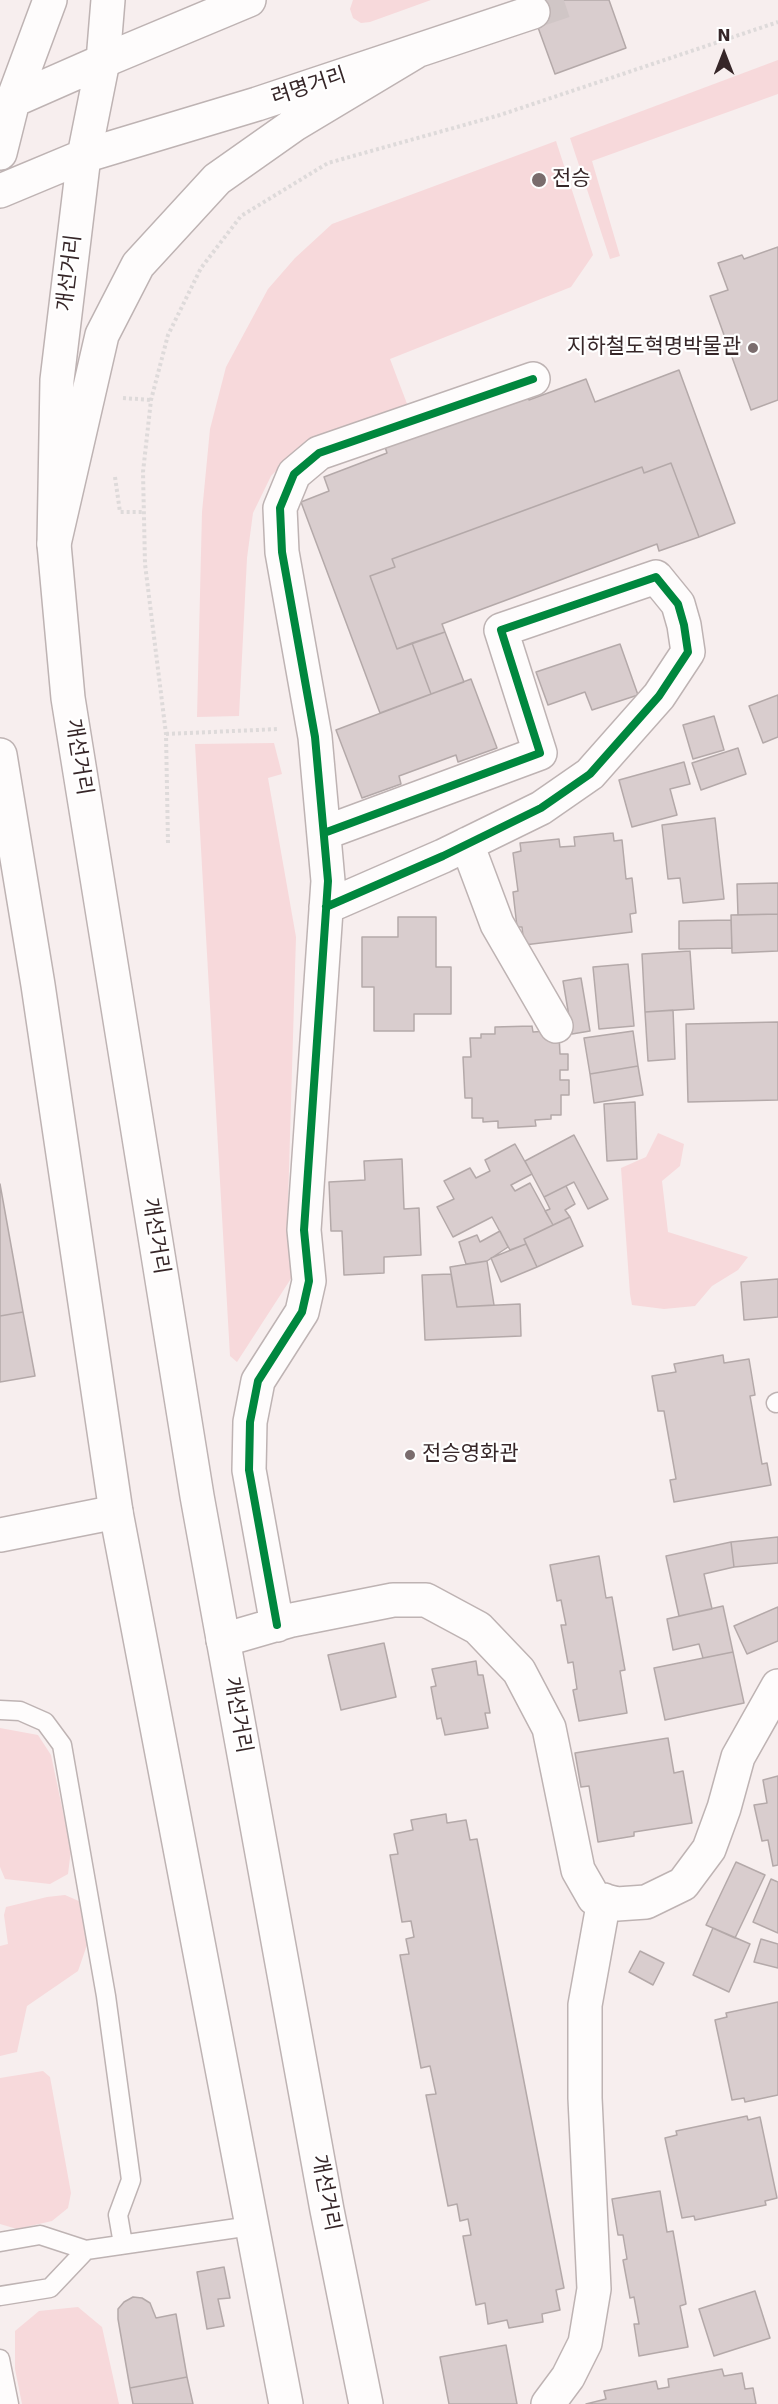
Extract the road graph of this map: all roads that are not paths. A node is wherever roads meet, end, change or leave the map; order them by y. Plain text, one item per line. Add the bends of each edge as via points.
1 (50, 0) edge
2 (108, 0) edge
3 (249, 0) edge
4 (533, 12) tunnel mouth
5 (415, 52) junction
6 (103, 61) junction
7 (5, 93) edge
8 (0, 153) edge
9 (84, 156) junction
10 (0, 191) edge
11 (533, 379) dead end
12 (54, 544) junction
13 (0, 755) edge
14 (324, 833) junction
15 (467, 844) junction
16 (326, 907) junction
17 (556, 1026) dead end
18 (116, 1512) junction
19 (0, 1535) edge
20 (277, 1624) junction
21 (223, 1640) junction
22 (778, 1686) edge
23 (0, 1710) edge
24 (604, 1900) junction
25 (251, 2226) junction
26 (0, 2242) edge
27 (123, 2244) junction
28 (86, 2250) junction
29 (0, 2296) edge
30 (0, 2359) edge
31 (9, 2404) edge
32 (286, 2404) edge
33 (366, 2404) edge
34 (548, 2404) edge

1 - 7 main road
2 - 6 main road, 개선거리
3 - 6 main road
4 - 5 main road, 려명거리
5 - 9 main road, 려명거리
5 - 12 main road via 295,124 218,179 138,265 102,335
6 - 7 main road
6 - 9 main road, 개선거리
7 - 8 main road
9 - 10 main road, 려명거리
9 - 12 main road, 개선거리 via 57,380
11 - 14 main road via 319,453 294,474 280,508 282,552 315,737
12 - 21 main road, 개선거리 via 68,698
13 - 18 main road
14 - 15 main road via 540,753 501,630 656,577 678,604 688,651 660,696 590,774 541,808
14 - 16 main road
15 - 16 main road
15 - 17 main road via 497,924
16 - 20 main road via 304,1230 309,1281 302,1312 258,1381 250,1422 249,1470
18 - 19 main road
18 - 25 main road
20 - 21 main road
20 - 24 main road via 393,1600 426,1600 478,1628 519,1671 549,1728 578,1870 594,1898
21 - 33 main road, 개선거리
22 - 24 main road via 738,1757 709,1850 683,1884 646,1902 617,1904
23 - 27 lane via 20,1711 45,1722 62,1745 106,1996 131,2180 118,2215
24 - 34 main road via 585,2005 594,2289 585,2343 568,2377
25 - 27 lane
25 - 32 main road
26 - 28 lane via 40,2235
27 - 28 lane
28 - 29 lane via 50,2288
30 - 31 lane

